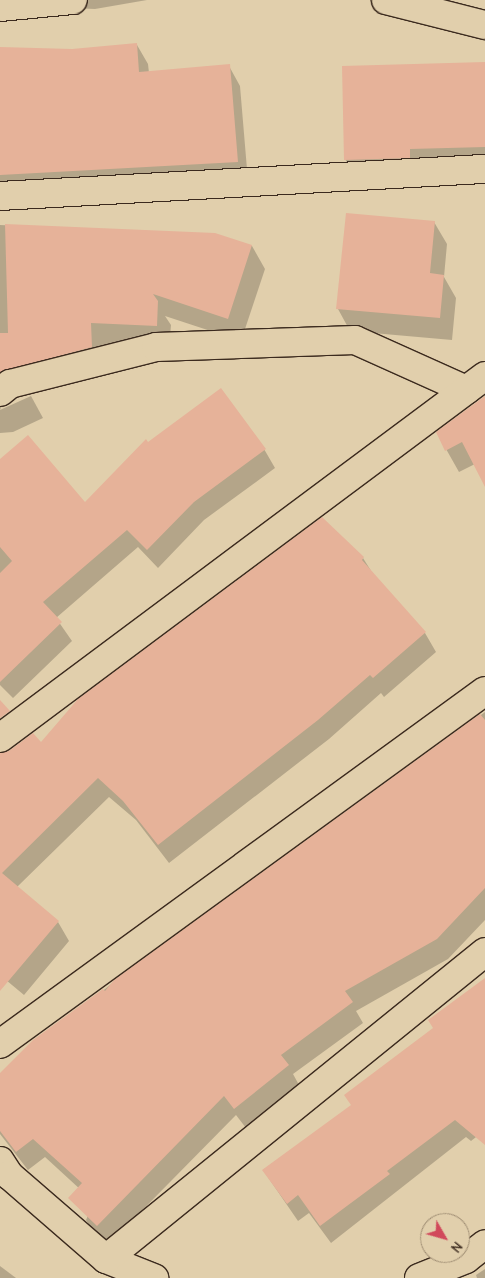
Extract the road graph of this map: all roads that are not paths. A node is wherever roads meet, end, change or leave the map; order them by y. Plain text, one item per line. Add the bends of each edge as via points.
1 (73, 0) edge
2 (386, 0) edge
3 (0, 7) edge
4 (485, 25) edge
5 (485, 169) edge
6 (0, 196) edge
7 (476, 383) edge
8 (0, 392) edge
9 (485, 691) edge
10 (0, 738) edge
11 (485, 952) edge
12 (0, 1044) edge
13 (0, 1161) edge
14 (485, 1244) edge
15 (106, 1259) junction
16 (154, 1278) edge
17 (420, 1278) edge

1 - 3 street
2 - 4 street
5 - 6 street
7 - 8 street via 355,340 156,347 10,384
7 - 10 street
9 - 12 street
11 - 15 street
13 - 15 street via 9,1175
14 - 17 street via 466,1259
15 - 16 street

